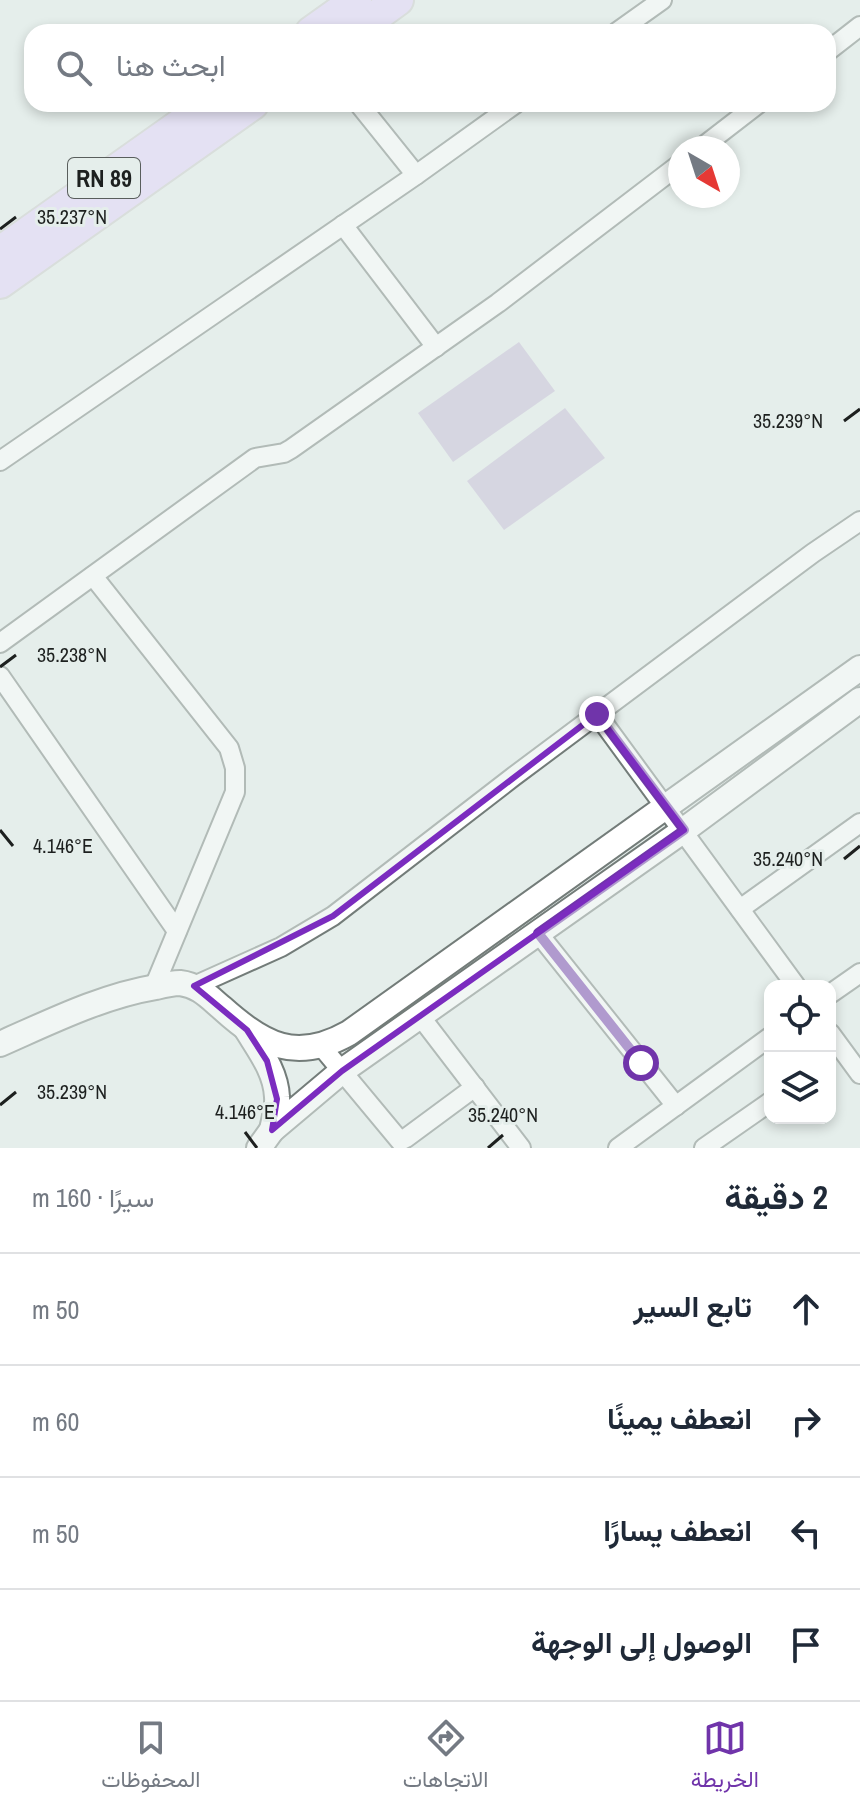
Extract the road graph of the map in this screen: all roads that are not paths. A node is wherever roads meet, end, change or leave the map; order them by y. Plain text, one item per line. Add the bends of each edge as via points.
1 (356, 0) edge
2 (398, 0) edge
3 (662, 0) edge
4 (322, 24) edge
5 (365, 24) edge
6 (628, 24) edge
7 (860, 26) edge
8 (836, 45) edge
9 (198, 112) edge
10 (242, 112) edge
11 (365, 112) edge
12 (504, 112) edge
13 (748, 112) edge
14 (717, 136) edge
15 (668, 173) edge
16 (416, 175) junction
17 (343, 225) junction
18 (0, 252) edge
19 (0, 283) edge
20 (436, 347) junction
21 (0, 461) edge
22 (860, 521) edge
23 (93, 576) junction
24 (0, 643) edge
25 (860, 668) edge
26 (0, 676) edge
27 (860, 700) edge
28 (597, 714) junction
29 (665, 807) junction
30 (860, 823) edge
31 (684, 830) junction
32 (740, 909) junction
33 (177, 931) junction
34 (538, 933) junction
35 (860, 973) edge
36 (792, 980) edge
37 (194, 986) junction
38 (154, 987) junction
39 (836, 990) edge
40 (420, 1016) junction
41 (247, 1030) junction
42 (764, 1041) edge
43 (0, 1044) edge
44 (321, 1046) junction
45 (836, 1055) edge
46 (342, 1071) junction
47 (860, 1074) edge
48 (475, 1087) junction
49 (676, 1106) junction
50 (764, 1106) edge
51 (267, 1141) edge
52 (521, 1148) edge
53 (618, 1148) edge
54 (704, 1148) edge

1 - 4 main road
2 - 5 main road
3 - 6 street
7 - 8 street
9 - 18 main road, RN 89
10 - 19 main road
11 - 16 street
12 - 16 street
13 - 14 street
15 - 20 street
16 - 17 street
17 - 20 street
17 - 21 street
20 - 23 street via 291,449 255,458
22 - 28 street
23 - 24 street
23 - 33 street via 233,758 235,792
25 - 29 street
26 - 33 street
27 - 31 street
28 - 29 street
28 - 37 street via 333,916 281,947
29 - 31 street
29 - 44 street via 349,1033
30 - 32 street
31 - 32 street
31 - 34 street
32 - 36 street
33 - 38 street
34 - 40 street
34 - 49 street
35 - 39 street
37 - 38 street
37 - 41 street
38 - 43 street via 62,1016
40 - 46 street
40 - 48 street
41 - 44 street via 295,1049
41 - 51 street via 275,1085
42 - 49 street
44 - 46 street
45 - 47 street
46 - 48 street via 400,1141
46 - 51 street
48 - 52 street
49 - 53 street
50 - 54 street

